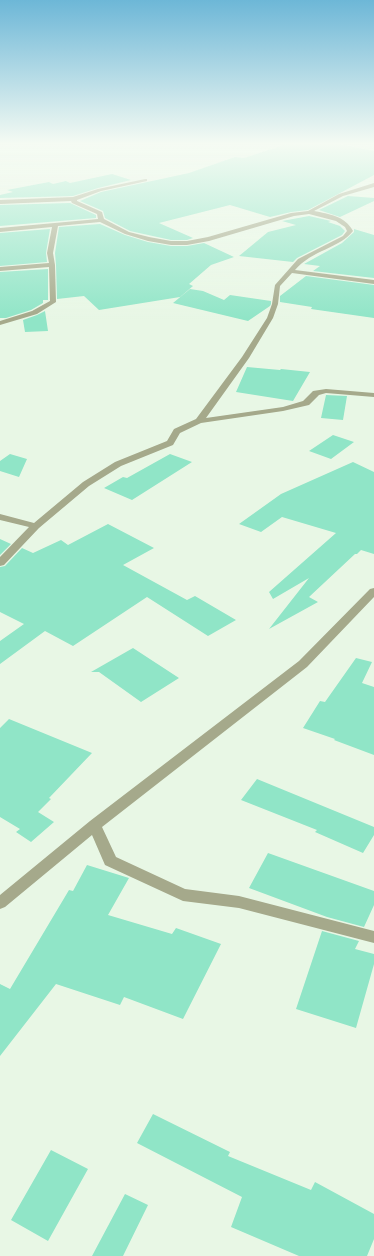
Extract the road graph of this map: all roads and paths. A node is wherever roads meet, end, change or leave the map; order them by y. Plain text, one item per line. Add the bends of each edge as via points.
1 (74, 202) edge
2 (328, 202) edge
3 (308, 212) junction
4 (100, 220) junction
5 (54, 225) junction
6 (0, 230) edge
7 (52, 265) junction
8 (0, 269) edge
9 (289, 271) junction
10 (374, 282) edge
11 (0, 323) edge
12 (374, 395) edge
13 (199, 421) junction
14 (0, 517) edge
15 (36, 526) junction
16 (0, 563) edge
17 (374, 591) edge
18 (95, 825) junction
19 (0, 903) edge
20 (374, 937) edge

1 - 4 street via 100,213
2 - 3 street
3 - 4 street via 187,243 148,239 127,233
3 - 9 street via 340,220 350,231 345,237 300,260
4 - 5 street
5 - 6 street
5 - 7 street via 50,253
7 - 8 street
7 - 11 street via 53,302 30,316
9 - 10 street
9 - 13 street via 277,286 270,318 245,358
12 - 13 street via 326,391 316,393 306,403 291,407
13 - 15 street via 178,431 170,443 118,464 86,484
14 - 15 street
15 - 16 street
17 - 18 street via 303,664
18 - 19 street
18 - 20 street via 110,861 183,895 239,902

